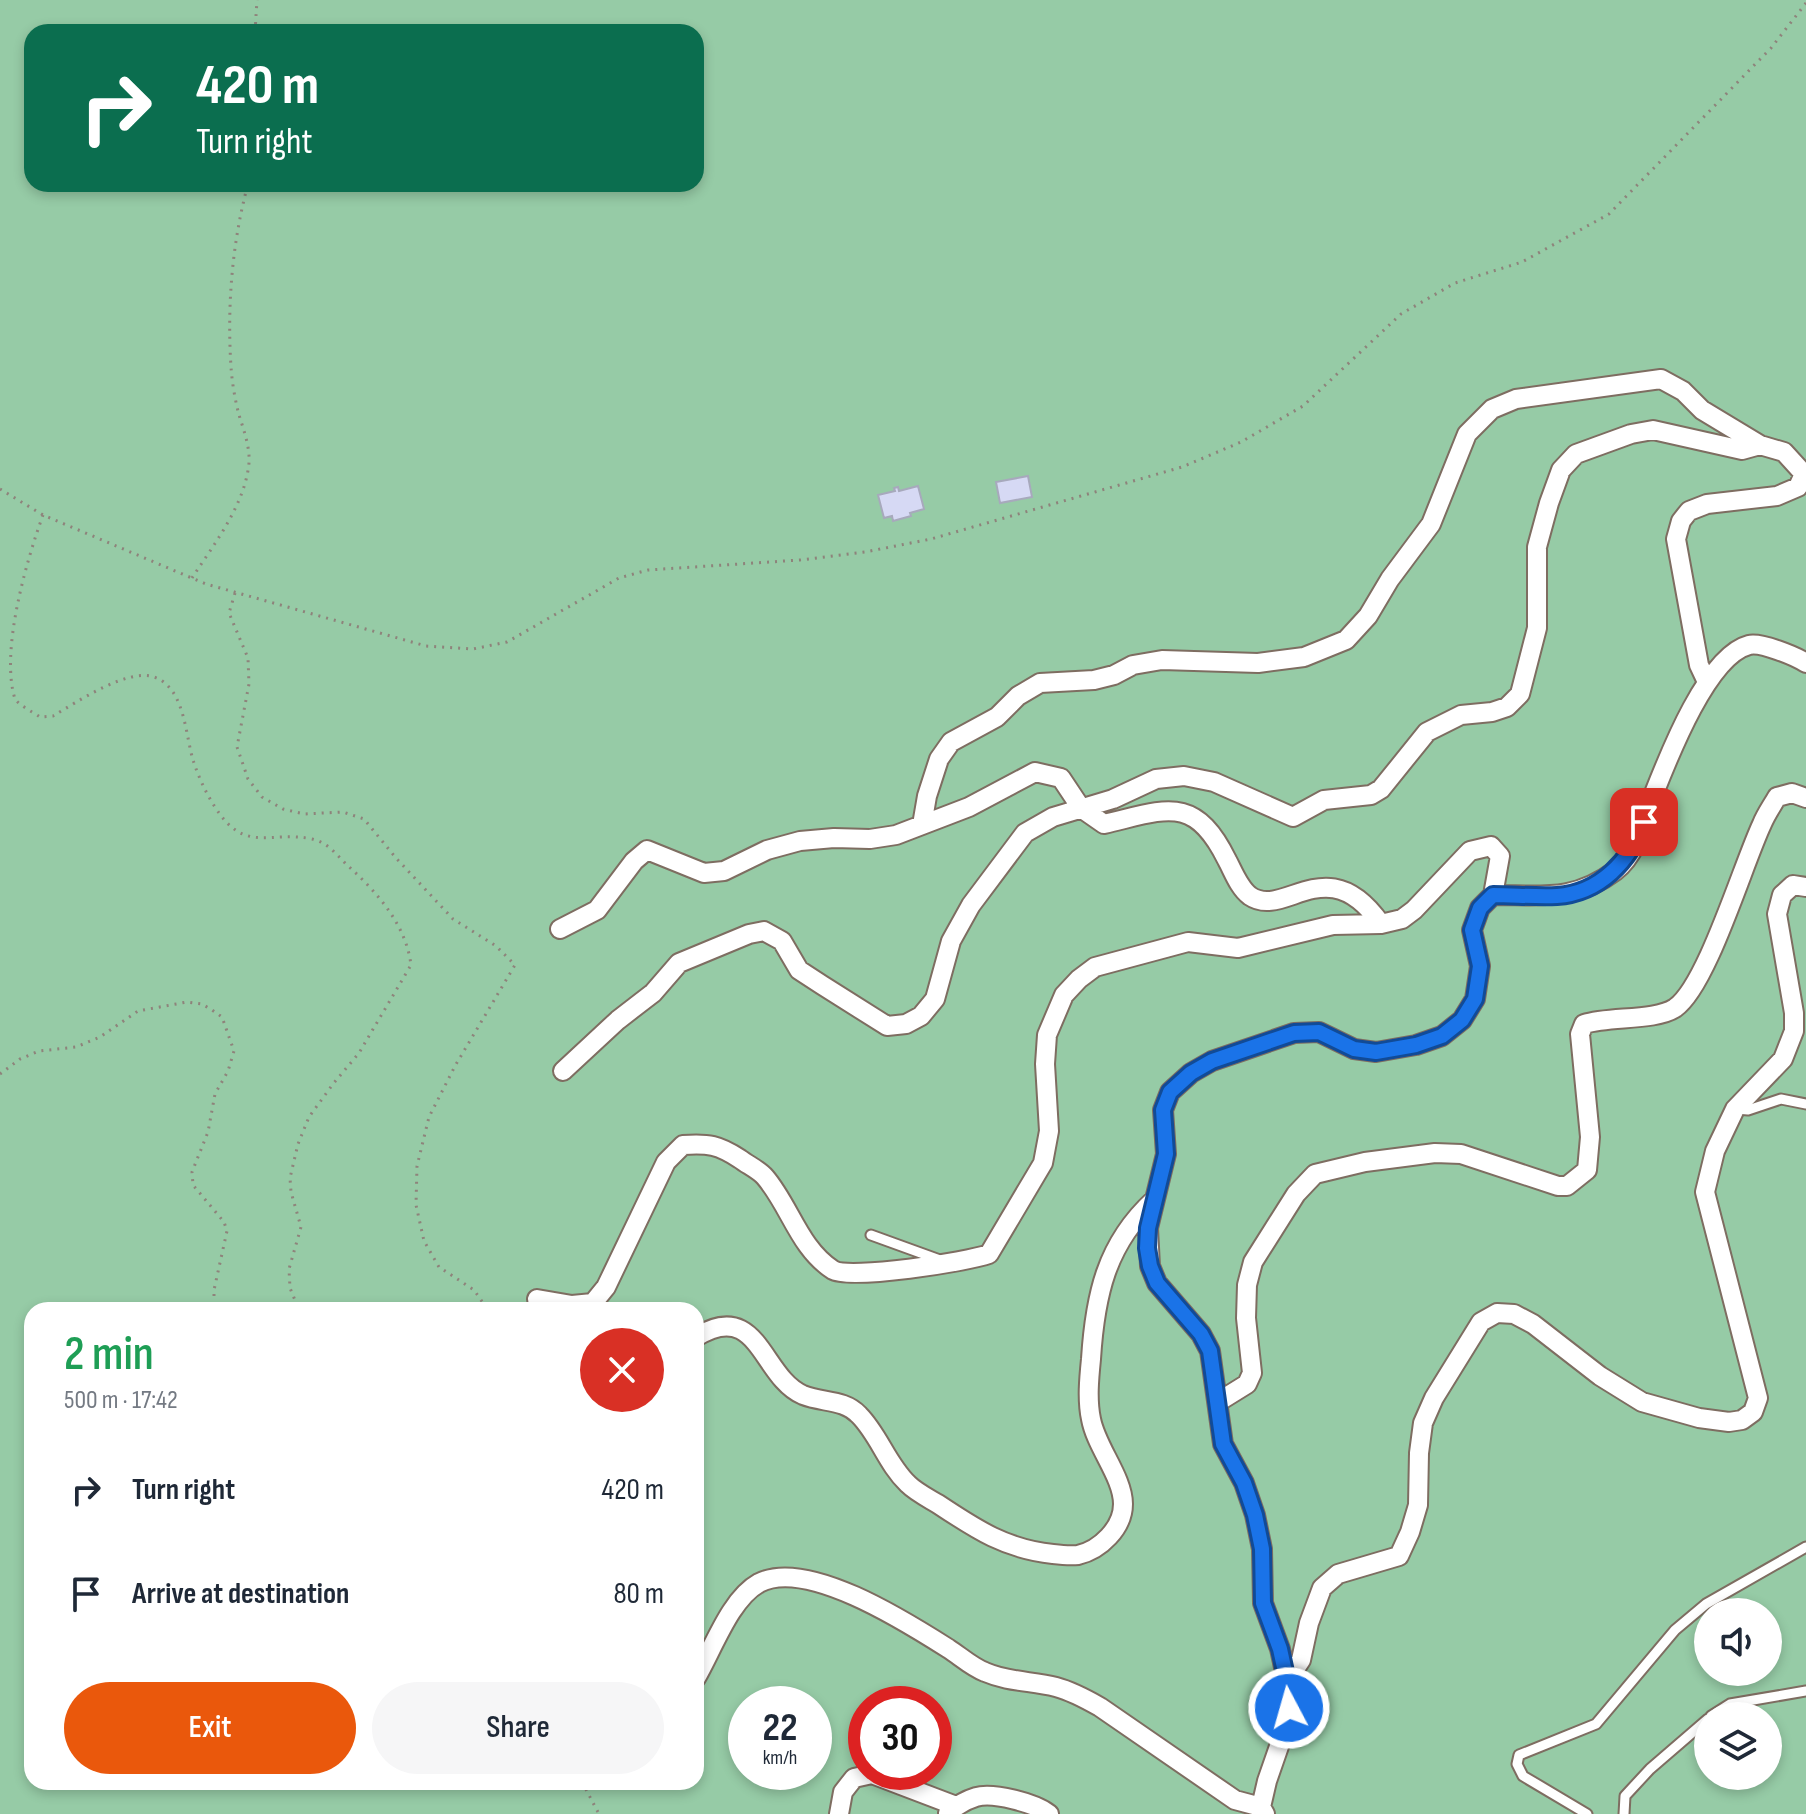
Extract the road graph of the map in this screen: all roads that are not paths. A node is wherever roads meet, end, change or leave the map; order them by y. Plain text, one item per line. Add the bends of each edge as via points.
1 (1760, 445) junction
2 (1806, 663) edge
3 (1707, 682) junction
4 (1806, 798) edge
5 (1081, 808) junction
6 (922, 825) junction
7 (1806, 887) edge
8 (1493, 895) junction
9 (1381, 924) junction
10 (560, 929) dead end
11 (563, 1071) dead end
12 (1806, 1104) edge
13 (1735, 1109) junction
14 (1154, 1200) junction
15 (871, 1235) dead end
16 (945, 1262) junction
17 (537, 1299) dead end
18 (554, 1302) edge
19 (594, 1302) edge
20 (704, 1332) edge
21 (1218, 1402) junction
22 (1806, 1547) edge
23 (704, 1664) edge
24 (1287, 1681) junction
25 (1806, 1691) edge
26 (1742, 1702) edge
27 (1694, 1730) edge
28 (951, 1810) edge
29 (1263, 1810) edge
30 (839, 1814) edge
31 (1049, 1814) edge
32 (1587, 1814) edge
33 (1624, 1814) edge

1 - 3 street via 1784,452 1797,464 1804,474 1798,487 1777,496 1689,511 1676,539 1699,665
1 - 5 street via 1742,450 1653,430 1576,454 1561,470 1537,547 1537,628 1520,694 1507,707 1461,715 1427,732 1371,795 1324,800 1293,817 1214,782 1184,776 1156,779
1 - 6 street via 1661,379 1516,399 1492,409 1467,434 1431,524 1346,640 1304,657 1258,663 1162,660 1094,680 1040,683 997,717 951,742 939,759
2 - 3 street via 1752,644 1732,652
3 - 8 street via 1670,752 1636,843 1619,869 1560,896
4 - 21 street via 1792,793 1777,797 1701,974 1675,1008 1584,1024 1580,1034 1590,1137 1587,1170 1567,1186 1558,1186 1461,1154 1435,1153 1315,1174 1296,1194 1253,1262 1246,1318 1252,1373 1247,1384
5 - 6 street via 1061,778 1035,772
5 - 9 street via 1104,824 1162,810 1181,811 1197,818 1219,843 1250,896 1264,901 1333,887 1353,896
5 - 11 street via 1025,833 1001,862 951,941 935,999 906,1024 887,1026 799,970 782,941 764,931 679,963 653,993
6 - 10 street via 870,839 800,841 724,871 704,873 647,850 597,910
7 - 13 street via 1793,885 1782,895 1777,914 1794,1031 1783,1059
8 - 9 street via 1500,856 1491,846 1470,851 1414,910
8 - 14 street via 1480,908 1472,930 1480,966 1475,999 1462,1020 1442,1036 1376,1052 1354,1049 1319,1032 1294,1033 1191,1073 1170,1092 1163,1110 1166,1154
9 - 16 street via 1333,925 1238,948 1188,942 1095,967 1079,979 1064,995 1047,1035 1049,1131 1043,1163 989,1254
12 - 13 lane via 1781,1099
13 - 24 street via 1715,1151 1705,1192 1758,1398 1753,1412 1729,1422 1642,1402 1514,1314 1497,1313 1481,1322 1423,1423 1418,1505 1399,1556 1338,1574 1322,1588 1301,1660
14 - 20 street via 1137,1216 1112,1259 1094,1314 1091,1418 1119,1486 1121,1518 1095,1548 1076,1555 1034,1552 974,1528 909,1486 849,1405 801,1395 743,1330 727,1326
14 - 21 street via 1148,1228 1150,1266 1157,1283 1210,1351
15 - 16 lane
16 - 19 street via 857,1274 835,1271 808,1246 764,1176 727,1150 707,1143 683,1145 666,1162
17 - 18 street
21 - 24 street via 1223,1444 1255,1515 1263,1603
22 - 32 lane via 1685,1621 1596,1724 1519,1755 1523,1776
23 - 29 street via 743,1595 761,1582 783,1577 812,1581 844,1590 983,1671 1077,1694 1235,1800
24 - 29 street via 1289,1708
25 - 26 lane
27 - 33 lane via 1625,1796
28 - 30 street via 872,1774 854,1778 843,1792
28 - 31 street via 977,1796 1005,1798

